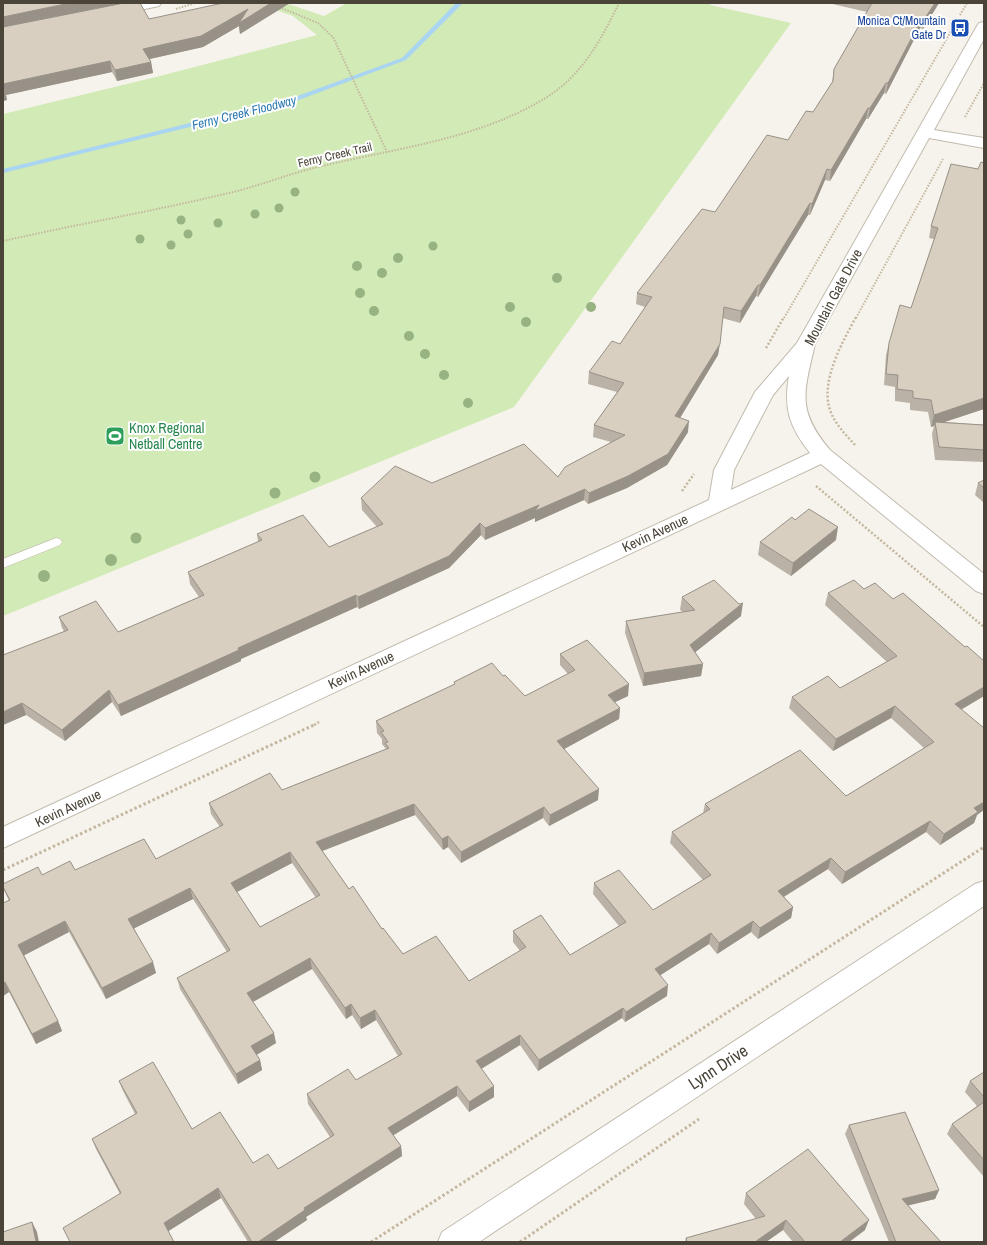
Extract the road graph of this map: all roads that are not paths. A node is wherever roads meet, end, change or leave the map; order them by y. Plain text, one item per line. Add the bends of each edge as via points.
1 (154, 3) edge
2 (102, 14) edge
3 (984, 26) edge
4 (925, 133) junction
5 (984, 143) edge
6 (806, 344) junction
7 (823, 455) junction
8 (719, 502) junction
9 (56, 542) dead end
10 (3, 564) edge
11 (984, 586) edge
12 (3, 838) edge
13 (984, 892) edge
14 (453, 1242) edge

1 - 2 street
3 - 4 street, Mountain Gate Drive
4 - 5 street
4 - 6 street, Mountain Gate Drive
6 - 7 street, Mountain Gate Drive via 795,397 796,412 803,429
6 - 8 street via 765,392 724,470
7 - 8 street, Kevin Avenue
7 - 11 street, Mountain Gate Drive
8 - 12 street, Kevin Avenue
9 - 10 lane
13 - 14 street, Lynn Drive

